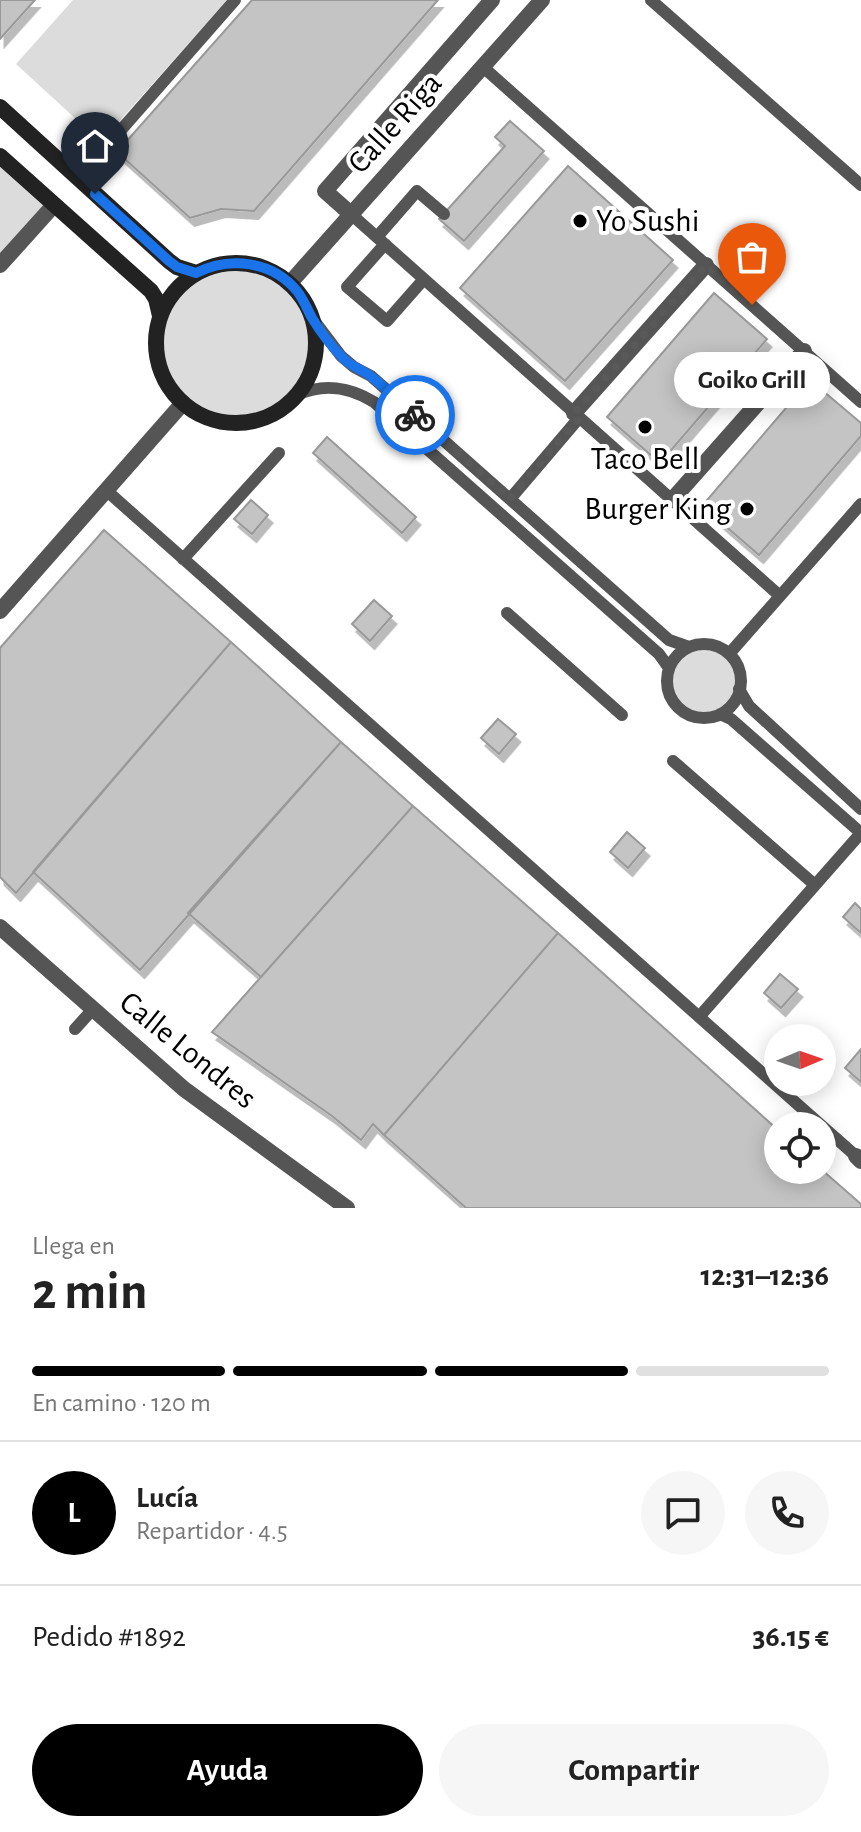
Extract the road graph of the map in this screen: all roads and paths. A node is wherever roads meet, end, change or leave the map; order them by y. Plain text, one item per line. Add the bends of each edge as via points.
1 (235, 0) edge
2 (492, 0) edge
3 (542, 0) edge
4 (651, 0) edge
5 (483, 67) junction
6 (0, 107) edge
7 (0, 156) edge
8 (78, 179) junction
9 (861, 185) edge
10 (54, 205) junction
11 (444, 214) dead end
12 (352, 215) junction
13 (381, 241) junction
14 (0, 265) edge
15 (706, 265) junction
16 (196, 273) junction
17 (424, 279) junction
18 (290, 283) junction
19 (160, 316) junction
20 (313, 319) junction
21 (804, 351) junction
22 (297, 395) junction
23 (861, 402) edge
24 (183, 403) junction
25 (577, 415) junction
26 (279, 453) dead end
27 (107, 491) junction
28 (510, 499) junction
29 (672, 500) junction
30 (861, 504) edge
31 (183, 559) junction
32 (780, 596) junction
33 (0, 611) edge
34 (507, 613) dead end
35 (689, 647) junction
36 (729, 654) junction
37 (669, 668) junction
38 (739, 689) junction
39 (720, 714) junction
40 (622, 715) dead end
41 (673, 761) dead end
42 (861, 809) edge
43 (861, 833) edge
44 (815, 885) junction
45 (0, 927) edge
46 (93, 1009) junction
47 (699, 1017) junction
48 (75, 1029) dead end
49 (806, 1112) edge
50 (836, 1139) edge
51 (858, 1159) edge
52 (347, 1208) edge

1 - 8 lane
2 - 12 street via 325,191
3 - 5 street, Calle Riga
4 - 9 lane
5 - 12 street, Calle Riga
5 - 15 lane
6 - 8 street
7 - 10 street
8 - 16 street via 169,261
10 - 14 street
10 - 19 street via 151,291
11 - 13 lane via 417,191
12 - 13 lane
12 - 18 street, Calle Riga
13 - 17 lane
13 - 17 lane via 347,287 387,321
15 - 21 lane
15 - 25 street
16 - 18 street via 241,262
16 - 19 street via 173,293
17 - 25 lane
18 - 20 street
19 - 24 street via 160,368
20 - 22 street via 313,365
20 - 28 lane via 347,362 371,376
21 - 23 lane
21 - 29 street
22 - 24 street via 264,418 236,423 207,418
22 - 37 lane via 333,387 374,402
24 - 27 street
25 - 28 lane
25 - 29 lane
26 - 31 lane
27 - 31 lane
27 - 33 street
28 - 35 lane via 669,640
29 - 32 lane
30 - 32 lane
31 - 47 lane
32 - 36 lane
34 - 40 lane
35 - 36 lane via 710,645
35 - 37 lane
36 - 38 lane via 739,670
37 - 39 lane via 668,690 679,709 702,718
38 - 39 lane
38 - 42 lane via 749,706
39 - 43 lane
41 - 44 lane
43 - 44 lane
44 - 47 lane
45 - 46 street, Calle Londres
46 - 48 lane
46 - 52 street, Calle Londres via 184,1089
47 - 49 lane
50 - 51 lane

